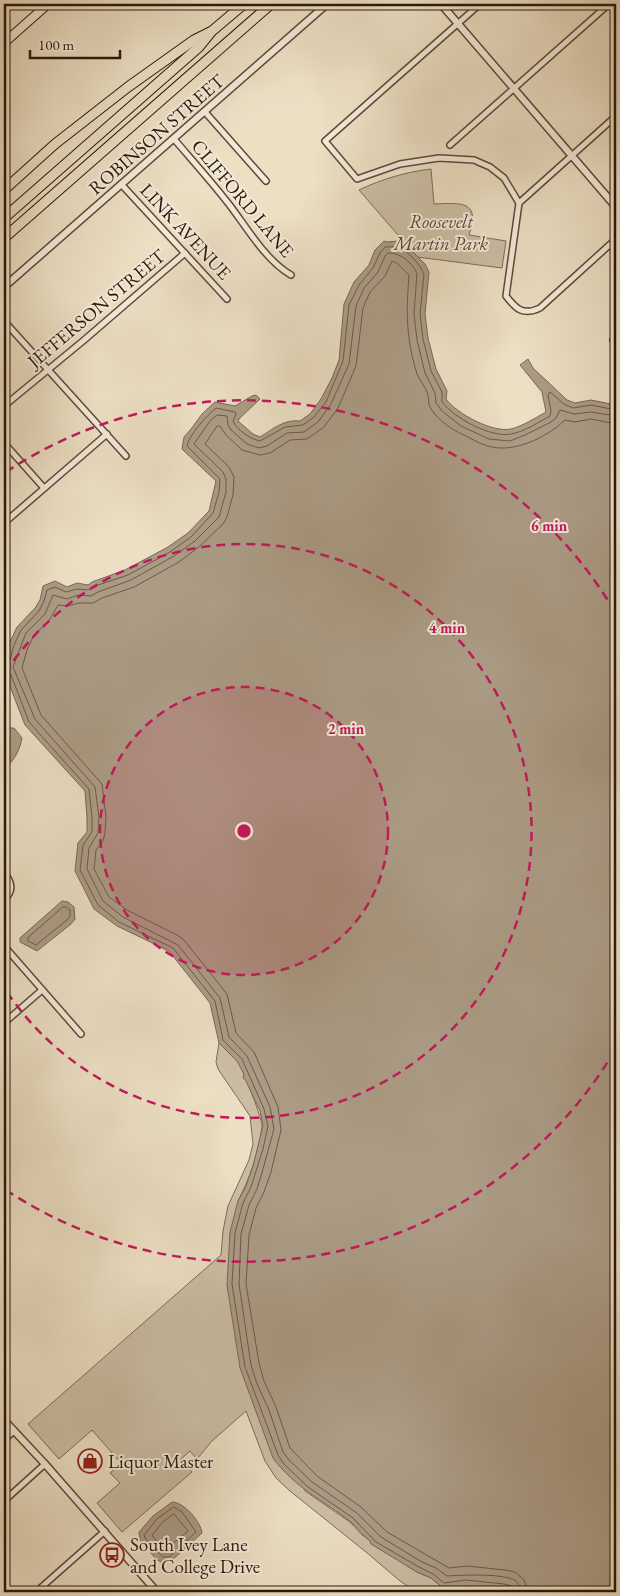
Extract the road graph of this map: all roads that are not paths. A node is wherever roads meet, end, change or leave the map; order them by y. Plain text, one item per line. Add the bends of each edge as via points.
1 (48, 4) edge
2 (244, 4) edge
3 (271, 4) edge
4 (327, 4) edge
5 (441, 4) edge
6 (480, 4) edge
7 (609, 4) edge
8 (458, 23) junction
9 (212, 31) junction
10 (4, 43) edge
11 (514, 89) junction
12 (205, 112) junction
13 (616, 116) edge
14 (174, 139) junction
15 (450, 145) dead end
16 (105, 149) junction
17 (572, 155) junction
18 (266, 181) dead end
19 (122, 184) junction
20 (4, 190) edge
21 (519, 203) junction
22 (616, 207) edge
23 (4, 218) edge
24 (4, 238) edge
25 (616, 239) edge
26 (4, 245) edge
27 (185, 254) junction
28 (291, 275) dead end
29 (4, 287) edge
30 (227, 299) dead end
31 (4, 320) edge
32 (47, 368) junction
33 (4, 406) edge
34 (107, 434) junction
35 (4, 443) edge
36 (126, 456) dead end
37 (44, 488) junction
38 (4, 523) edge
39 (4, 873) edge
40 (4, 900) edge
41 (4, 946) edge
42 (42, 990) junction
43 (4, 1023) edge
44 (81, 1034) dead end
45 (4, 1420) edge
46 (14, 1431) junction
47 (4, 1440) edge
48 (45, 1464) junction
49 (4, 1501) edge
50 (104, 1532) junction
51 (36, 1592) edge
52 (157, 1592) edge

1 - 10 main road
2 - 9 highway
3 - 16 highway
4 - 12 street, ROBINSON STREET
5 - 8 street
6 - 8 street
7 - 11 street
8 - 11 street
8 - 21 street via 325,141 357,179 400,164 439,158 474,160 490,166 504,178
9 - 20 highway via 128,87 55,144
9 - 23 highway via 199,47
11 - 15 street
11 - 17 street
12 - 14 street, ROBINSON STREET
12 - 18 street, CLIFFORD LANE
13 - 17 street
14 - 19 street, ROBINSON STREET
14 - 28 street, CLIFFORD LANE via 227,201 254,240
16 - 24 highway
16 - 26 highway
17 - 21 street
17 - 22 street
19 - 27 street, LINK AVENUE
19 - 29 street, ROBINSON STREET
21 - 25 street via 506,296 524,312 540,308
27 - 30 street, LINK AVENUE
27 - 32 street, JEFFERSON STREET
31 - 32 street
32 - 33 street, JEFFERSON STREET
32 - 34 street
34 - 36 street
34 - 37 street
35 - 37 street
37 - 38 street
39 - 40 street via 12,891
41 - 42 street
42 - 43 street
42 - 44 street
45 - 46 street
46 - 47 street
46 - 48 street
48 - 49 street
48 - 50 street
50 - 51 street
50 - 52 street

